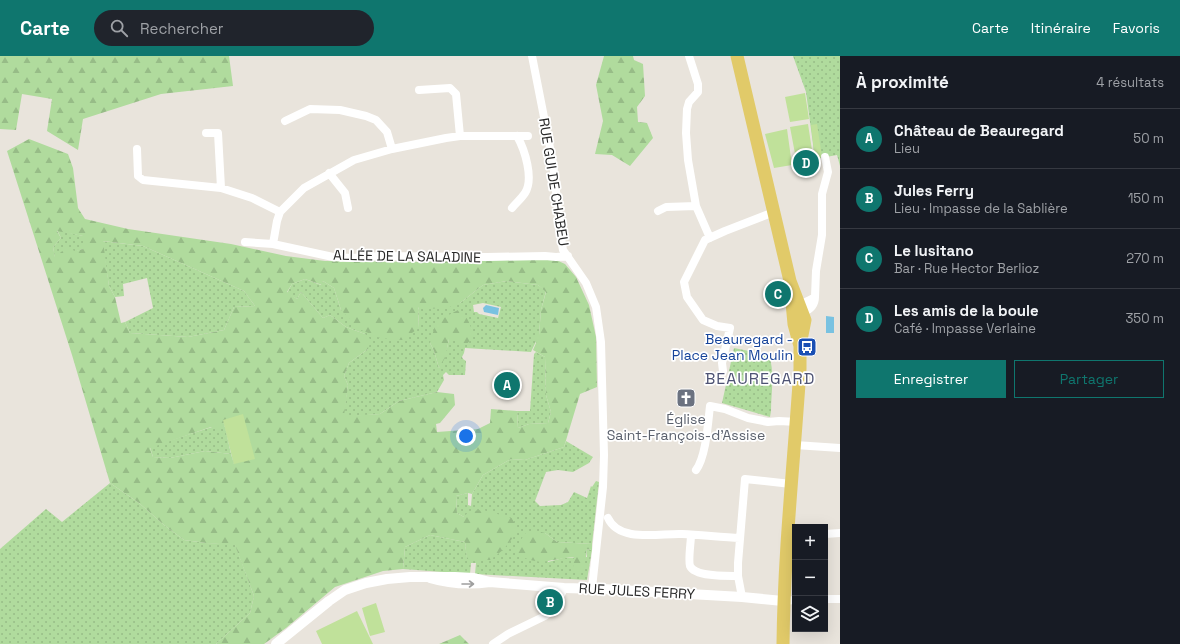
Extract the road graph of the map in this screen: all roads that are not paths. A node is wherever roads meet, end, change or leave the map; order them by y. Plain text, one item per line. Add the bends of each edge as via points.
1 (532, 56) edge
2 (689, 56) edge
3 (737, 56) edge
4 (419, 90) dead end
5 (285, 121) dead end
6 (206, 133) dead end
7 (460, 136) junction
8 (517, 136) junction
9 (528, 136) dead end
10 (137, 149) dead end
11 (392, 149) junction
12 (825, 157) dead end
13 (329, 173) junction
14 (221, 188) junction
15 (696, 206) junction
16 (348, 208) dead end
17 (512, 208) dead end
18 (658, 211) dead end
19 (280, 212) junction
20 (774, 212) junction
21 (710, 238) junction
22 (245, 242) dead end
23 (272, 244) junction
24 (566, 253) junction
25 (798, 311) junction
26 (723, 371) dead end
27 (796, 422) junction
28 (795, 446) junction
29 (840, 448) edge
30 (696, 470) dead end
31 (791, 484) junction
32 (608, 518) dead end
33 (840, 533) edge
34 (691, 534) junction
35 (791, 534) edge
36 (828, 534) edge
37 (740, 538) junction
38 (738, 576) junction
39 (564, 588) junction
40 (592, 588) junction
41 (742, 597) junction
42 (828, 599) edge
43 (840, 599) edge
44 (789, 600) edge
45 (276, 644) edge
46 (494, 644) edge
47 (783, 644) edge

1 - 24 street, RUE GUI DE CHABEU via 553,163 561,238
2 - 15 street via 698,84 698,92 687,109 686,133
3 - 20 main road
4 - 7 street via 450,88 456,94
5 - 11 street via 310,109 340,110 366,116 376,120 387,132
6 - 14 street via 218,133
7 - 8 street
7 - 11 street
8 - 9 street
8 - 17 street via 526,159 527,186 525,193
10 - 14 street via 138,176 143,180
11 - 13 street via 354,160
12 - 25 street via 828,172 822,194 822,235 813,306 808,311
13 - 16 street via 345,193
13 - 19 street via 304,188
14 - 19 street via 252,198
15 - 18 street via 666,207
15 - 21 street
19 - 23 street
20 - 21 street
20 - 25 main road
21 - 26 street via 705,240 684,282 687,297 703,320 730,328 722,363
22 - 23 street, ALLÉE DE LA SALADINE
23 - 24 street, ALLÉE DE LA SALADINE via 352,258 556,257
24 - 40 street, RUE GUI DE CHABEU via 586,283 596,307 602,342 602,506
25 - 27 main road via 805,320 800,346
27 - 28 main road
27 - 30 street via 765,422 710,406 702,458
28 - 29 street
28 - 31 main road
31 - 35 main road
31 - 37 street via 745,479
32 - 34 street via 616,528 633,534
33 - 36 street
34 - 37 street
34 - 38 street via 690,566 693,570 701,574
35 - 44 main road
37 - 38 street
38 - 41 street
39 - 40 street, RUE JULES FERRY
39 - 45 street, RUE JULES FERRY via 490,582 463,584 410,577 366,583 345,590
39 - 46 street via 555,608
40 - 41 street, RUE JULES FERRY
41 - 44 street, RUE JULES FERRY
42 - 43 street
44 - 47 main road

